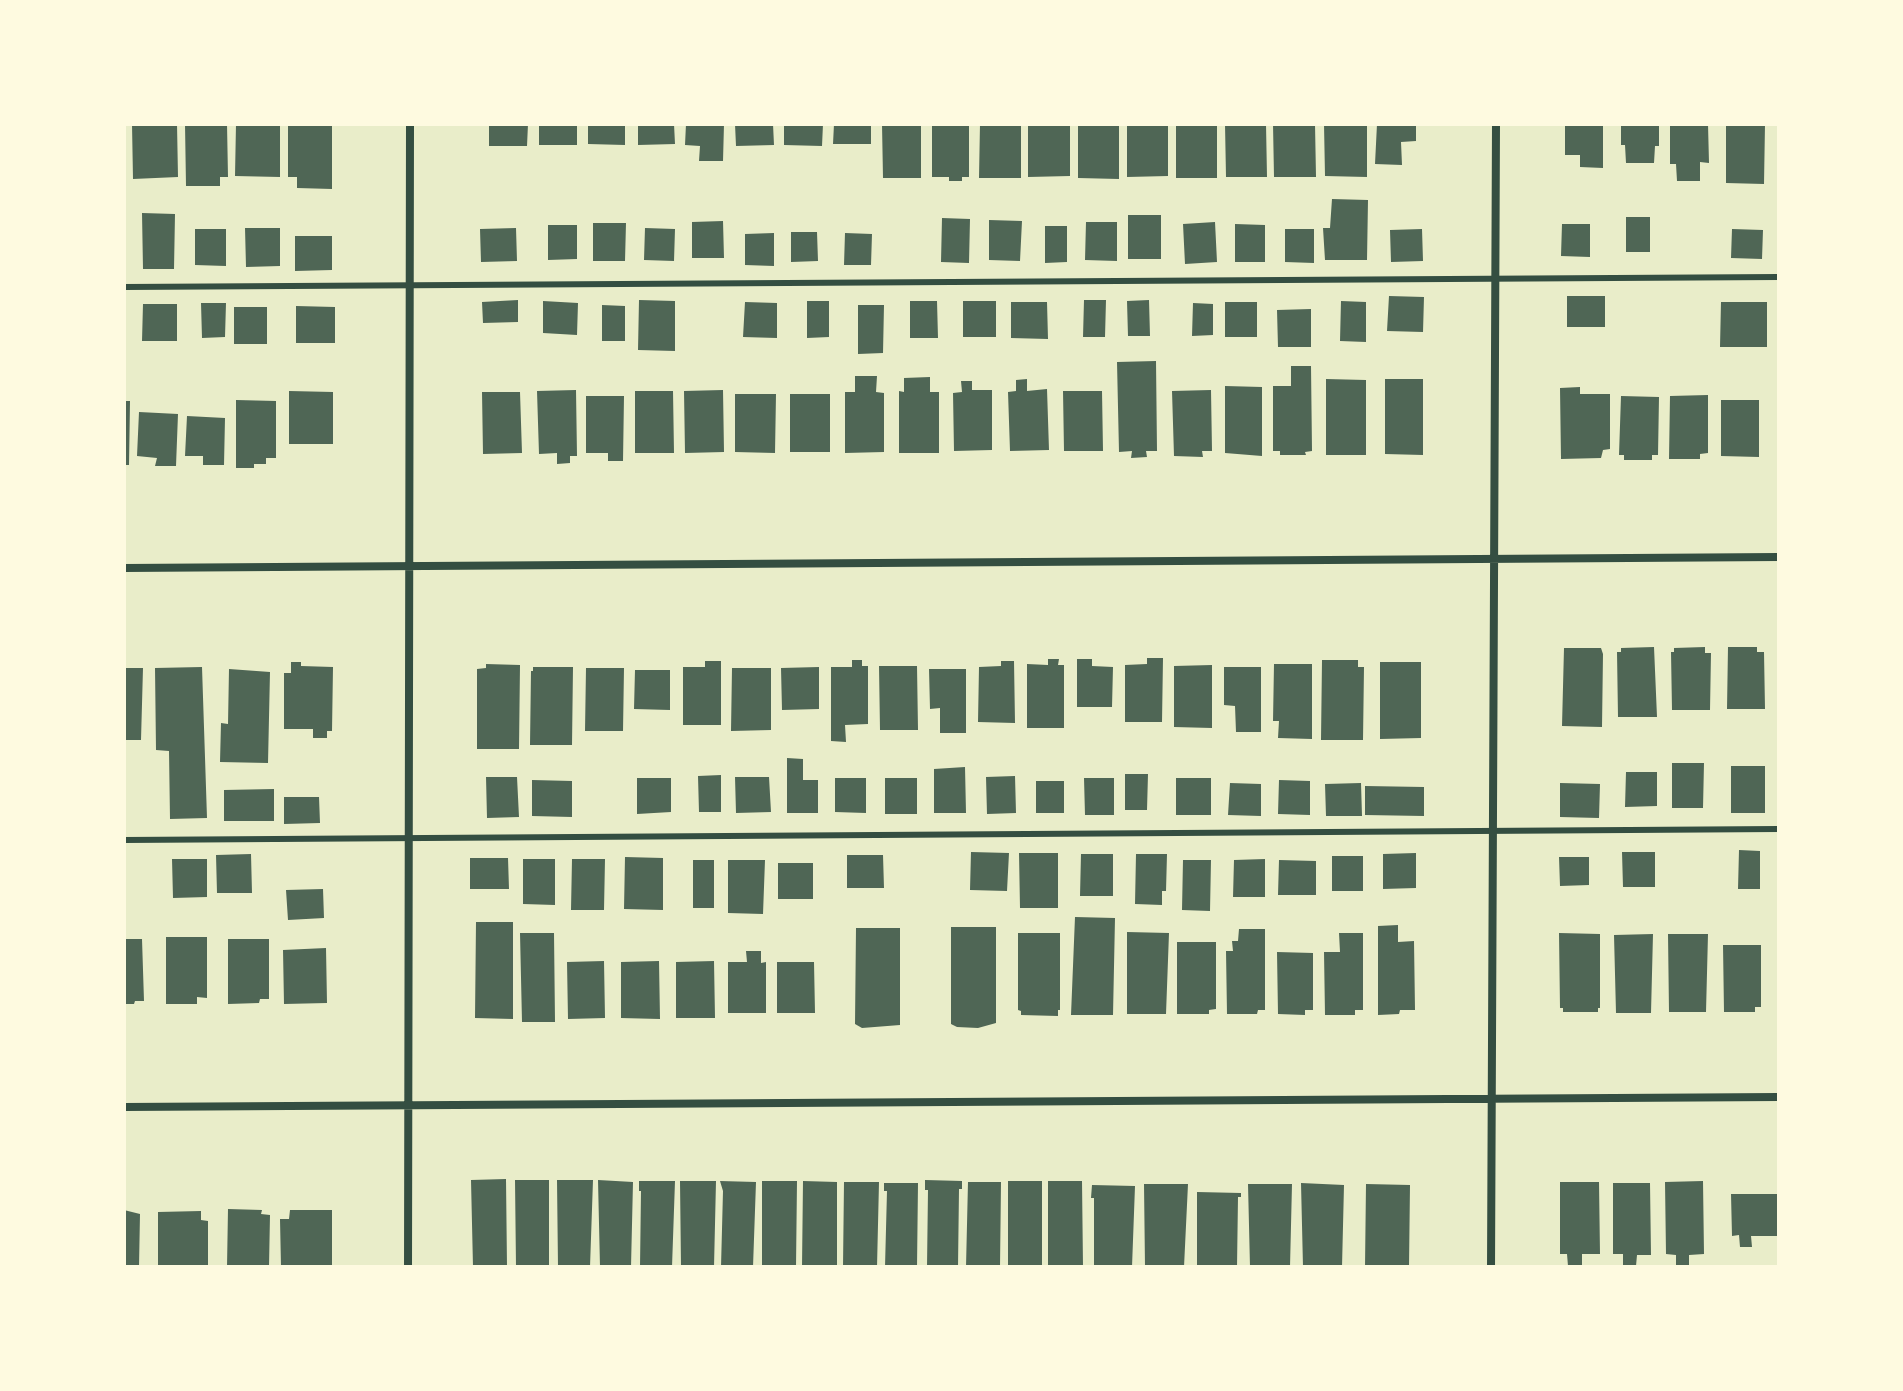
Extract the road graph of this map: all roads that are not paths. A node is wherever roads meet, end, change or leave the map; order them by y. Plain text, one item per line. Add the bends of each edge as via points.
1 (410, 124) edge
2 (1496, 124) edge
3 (1779, 277) edge
4 (1495, 279) junction
5 (410, 285) junction
6 (124, 287) edge
7 (1779, 557) edge
8 (1494, 559) junction
9 (410, 566) junction
10 (124, 568) edge
11 (1779, 829) edge
12 (1493, 831) junction
13 (409, 838) junction
14 (124, 840) edge
15 (1779, 1097) edge
16 (1491, 1098) junction
17 (409, 1104) junction
18 (124, 1107) edge
19 (408, 1267) edge
20 (1491, 1267) edge

1 - 5 street
2 - 4 street
3 - 4 lane
4 - 5 lane
4 - 8 street
5 - 6 lane
5 - 9 street
7 - 8 street
8 - 9 street
8 - 12 street
9 - 10 street
9 - 13 street
11 - 12 lane
12 - 13 lane
12 - 16 street
13 - 14 lane
13 - 17 street
15 - 16 street
16 - 17 street
16 - 20 street
17 - 18 street
17 - 19 street

